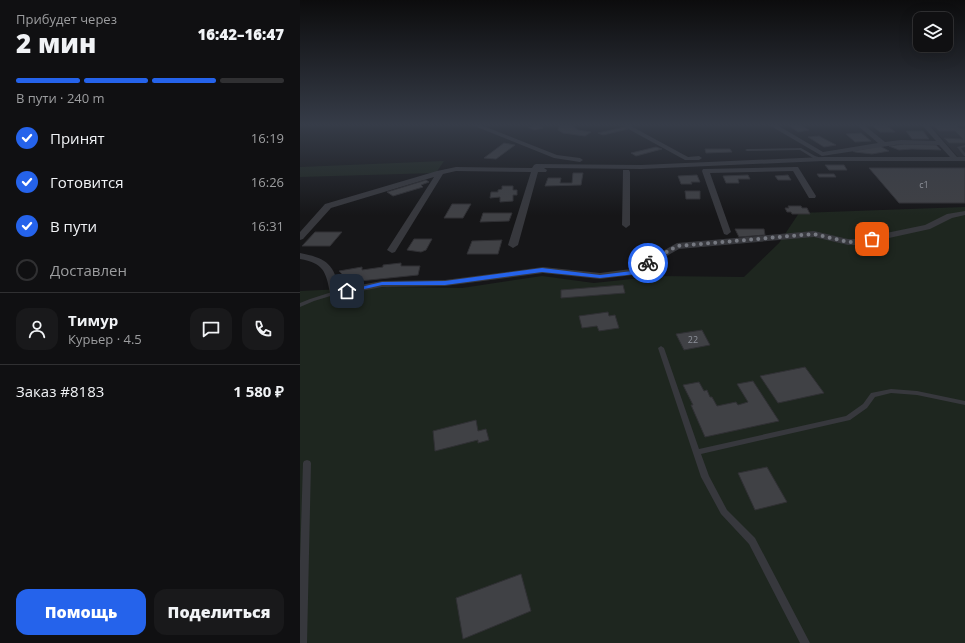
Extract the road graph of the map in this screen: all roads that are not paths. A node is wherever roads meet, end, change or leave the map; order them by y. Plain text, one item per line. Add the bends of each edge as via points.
1 (551, 155) edge
2 (681, 155) edge
3 (811, 155) edge
4 (952, 155) edge
5 (751, 157) dead end
6 (687, 158) junction
7 (639, 159) dead end
8 (647, 159) dead end
9 (823, 159) junction
10 (955, 159) junction
11 (965, 159) edge
12 (790, 160) junction
13 (536, 168) junction
14 (795, 169) junction
15 (706, 171) junction
16 (626, 172) junction
17 (440, 173) junction
18 (812, 196) dead end
19 (965, 214) edge
20 (626, 225) dead end
21 (727, 232) dead end
22 (300, 237) edge
23 (513, 245) dead end
24 (392, 250) dead end
25 (300, 256) edge
26 (335, 293) junction
27 (300, 305) edge
28 (661, 348) dead end
29 (965, 403) edge
30 (697, 452) junction
31 (307, 463) dead end
32 (302, 643) edge
33 (805, 643) edge

1 - 7 street via 576,160
2 - 6 street
3 - 9 lane
4 - 10 street
5 - 6 street
6 - 8 street
9 - 10 street
9 - 12 street
10 - 11 street
12 - 13 street via 641,167
12 - 14 street
13 - 16 street
13 - 17 street via 456,169
13 - 23 street
14 - 15 street
14 - 18 street
15 - 16 street
15 - 21 street
16 - 20 street
17 - 22 street via 328,206
17 - 24 street
19 - 26 street via 950,216 928,227 857,242 814,234 677,246 634,272 627,273 600,276 542,270 445,283 382,284
25 - 26 street via 312,257 322,262 332,274
26 - 27 lane
28 - 30 lane
29 - 30 lane via 917,393 891,391 873,395 865,406 848,418
30 - 33 lane via 705,477 724,512 752,541
31 - 32 lane

